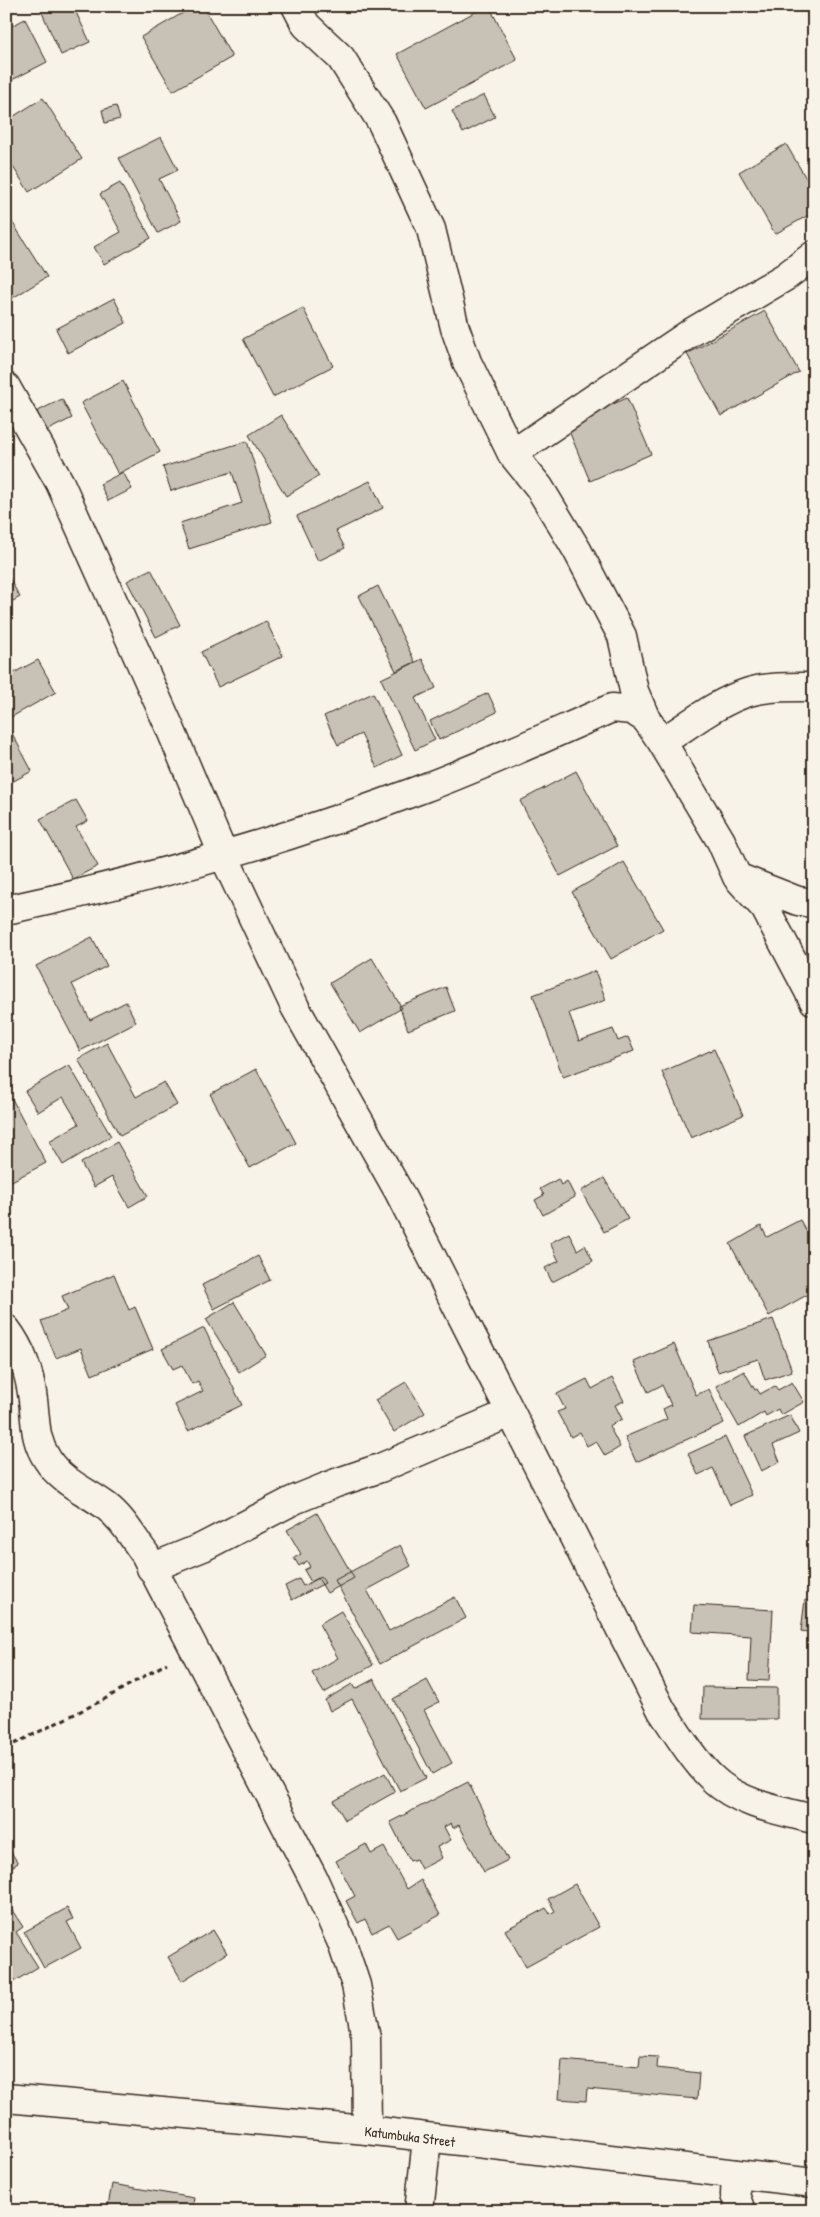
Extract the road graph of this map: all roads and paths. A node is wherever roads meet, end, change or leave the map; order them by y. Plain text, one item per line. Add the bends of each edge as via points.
1 (296, 6) edge
2 (814, 255) edge
3 (6, 387) edge
4 (512, 454) junction
5 (814, 686) edge
6 (646, 719) junction
7 (662, 742) junction
8 (223, 854) junction
9 (737, 877) junction
10 (814, 904) edge
11 (6, 910) edge
12 (814, 1002) edge
13 (6, 1329) edge
14 (510, 1413) junction
15 (151, 1568) junction
16 (192, 1646) junction
17 (6, 1748) edge
18 (814, 1819) edge
19 (814, 1982) edge
20 (814, 2025) edge
21 (6, 2098) edge
22 (368, 2130) junction
23 (427, 2139) junction
24 (736, 2174) junction
25 (814, 2184) edge
26 (419, 2211) edge
27 (741, 2211) edge

1 - 4 street via 306,25 340,58 382,123 431,229 455,328 467,362
2 - 4 street via 786,278 692,332
3 - 8 street via 60,483
4 - 6 street via 539,487 577,550 622,636 634,691
5 - 7 street via 749,692 724,703
6 - 7 street
6 - 8 street via 632,710 612,708 423,788
7 - 9 street via 721,841
8 - 11 street
8 - 14 street via 295,1007 399,1192
9 - 10 street
9 - 12 street via 765,908
13 - 15 street via 26,1362 36,1436 46,1458 62,1477 120,1519
14 - 15 street via 294,1500 203,1547
14 - 18 street via 662,1711 704,1768 728,1790 748,1800
15 - 16 street
16 - 17 path via 103,1700
16 - 22 street via 312,1878 342,1943 356,1985 366,2038
19 - 20 path via 810,2014
21 - 22 street, Katumbuka Street
22 - 23 street, Katumbuka Street
23 - 24 street, Katumbuka Street
23 - 26 street
24 - 25 street, Katumbuka Street
24 - 27 street via 735,2195

